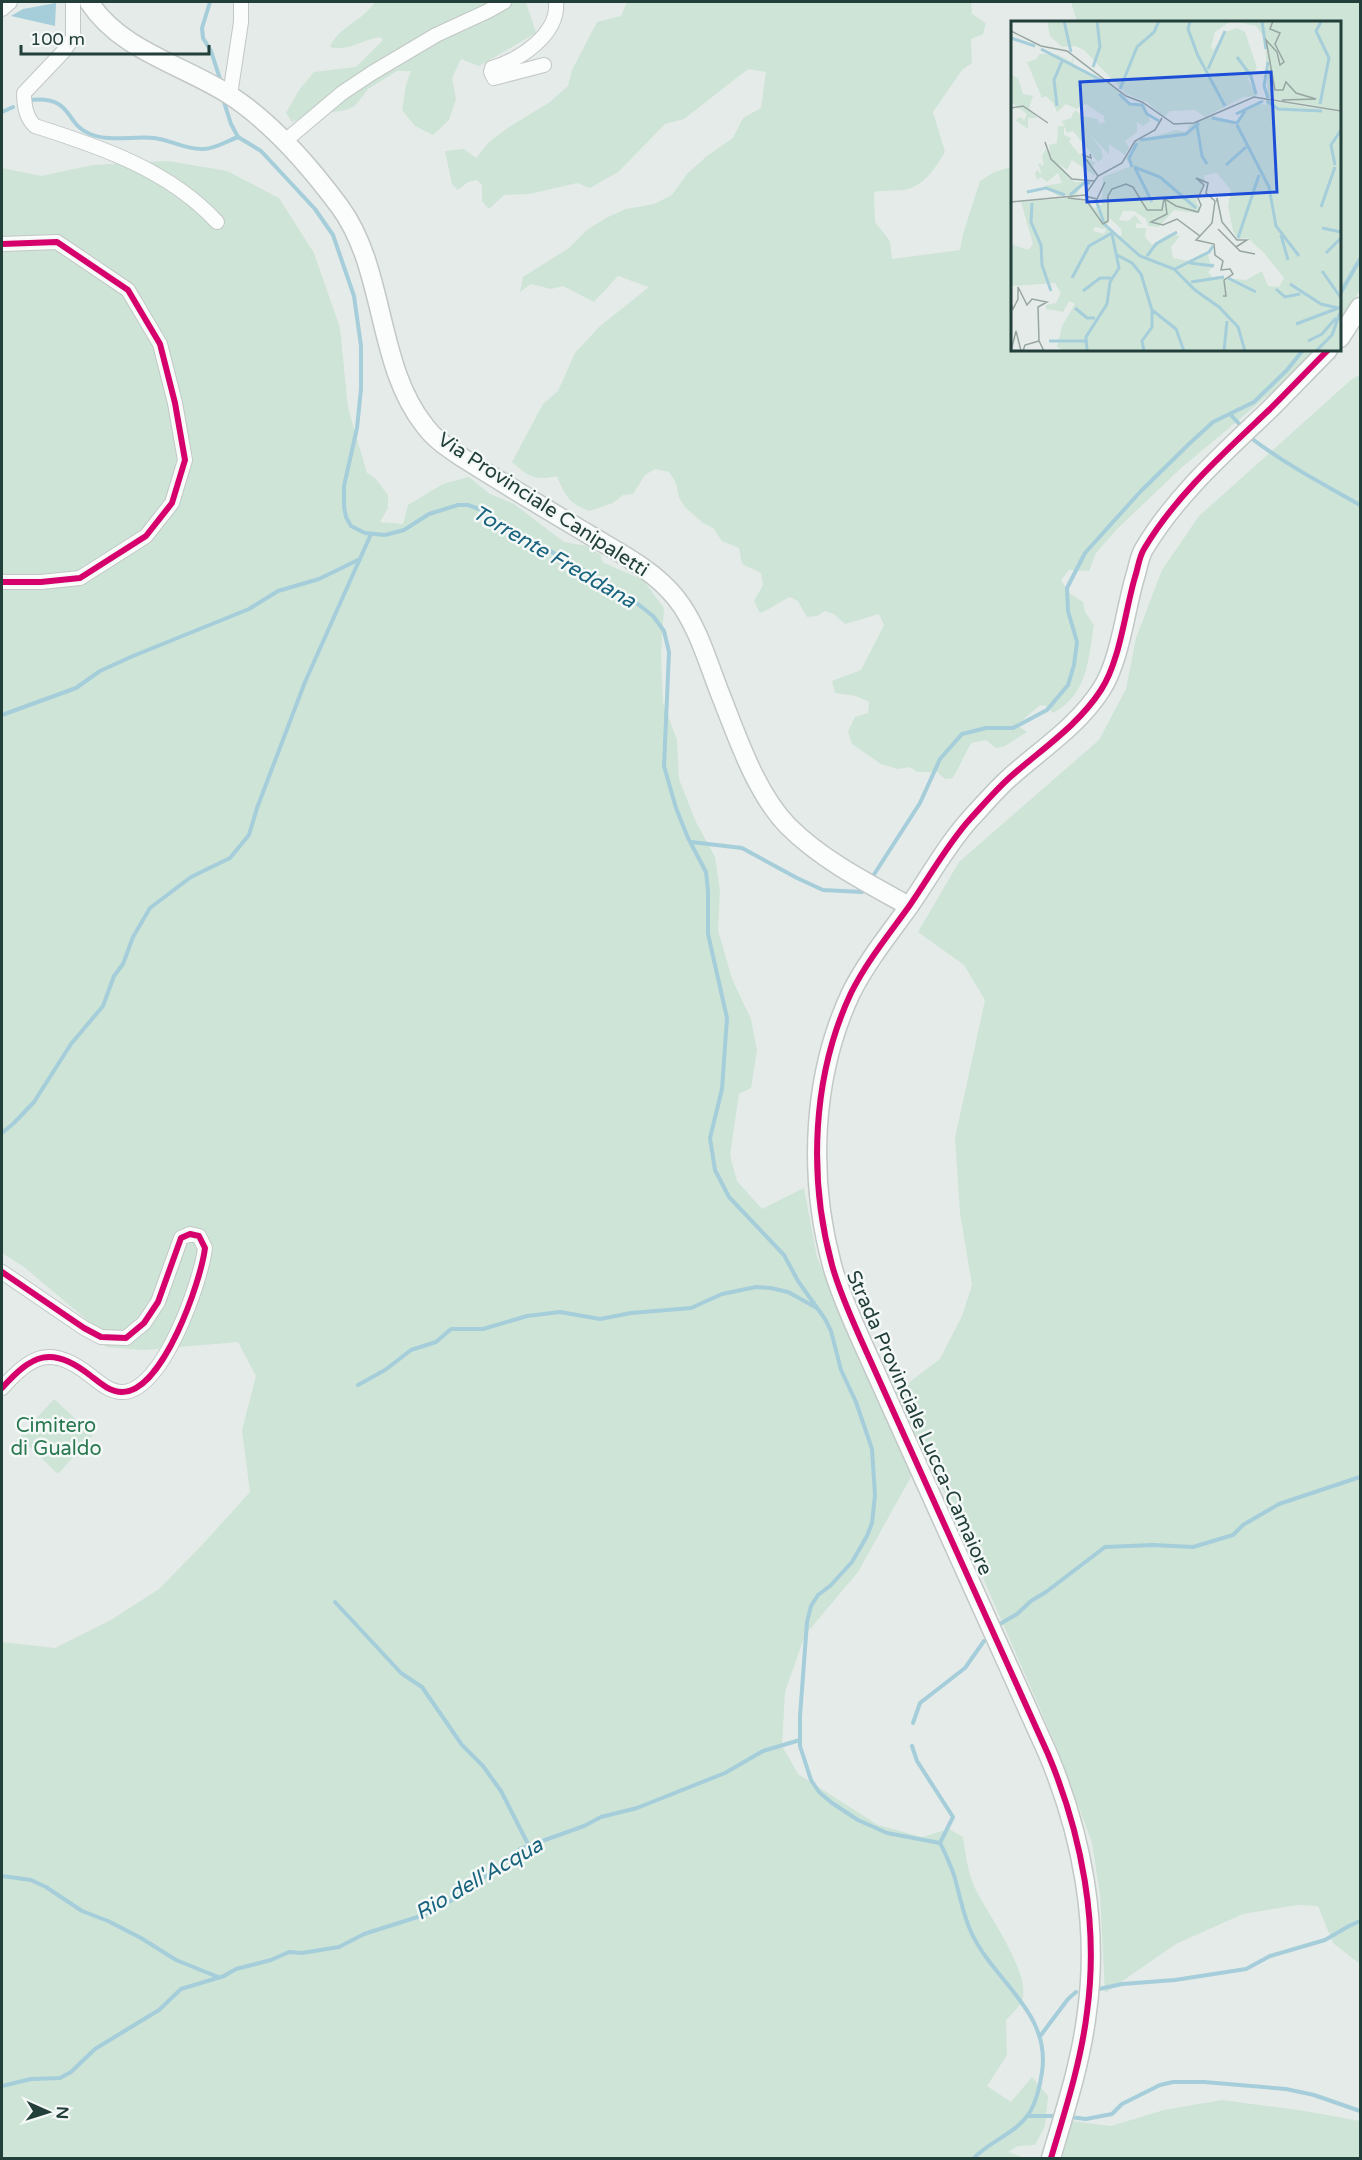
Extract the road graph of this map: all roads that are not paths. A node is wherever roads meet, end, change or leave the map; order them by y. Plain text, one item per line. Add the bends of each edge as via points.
1 (10, 2) edge
2 (73, 2) edge
3 (89, 2) edge
4 (241, 2) edge
5 (504, 2) edge
6 (556, 2) edge
7 (2, 9) edge
8 (544, 65) dead end
9 (222, 90) junction
10 (285, 141) junction
11 (217, 222) dead end
12 (2, 244) edge
13 (1360, 307) edge
14 (1341, 336) edge
15 (1327, 351) edge
16 (2, 582) edge
17 (909, 906) junction
18 (2, 1272) edge
19 (2, 1388) edge
20 (1051, 2158) edge

1 - 7 street
2 - 11 street via 73,38 24,93 30,122 130,159 188,195
3 - 9 main road, Via Provinciale Canipaletti via 129,41
4 - 9 street via 241,22
5 - 10 street via 436,35 372,73
6 - 8 street via 543,37 490,72 494,78
9 - 10 main road, Via Provinciale Canipaletti
10 - 17 main road, Via Provinciale Canipaletti via 341,208 365,253 404,389 425,427 463,458 627,558 667,587 689,617 738,740 776,812 807,843
12 - 16 street via 57,242 128,290 160,344 185,460 172,503 146,536 80,578
13 - 14 main road
15 - 17 main road, Strada Provinciale Lucca-Camaiore via 1172,509 1142,552 1116,656 1103,687 1079,719 1006,780 964,825
17 - 20 main road, Strada Provinciale Lucca-Camaiore via 855,985 836,1034 819,1123 819,1192 828,1250 846,1305 1070,1811 1086,1892 1091,1958 1084,2032
18 - 19 street via 84,1328 101,1337 126,1338 144,1323 158,1302 181,1238 194,1234 206,1248 181,1326 161,1363 139,1387 122,1392 112,1390 75,1365 46,1357 23,1366

